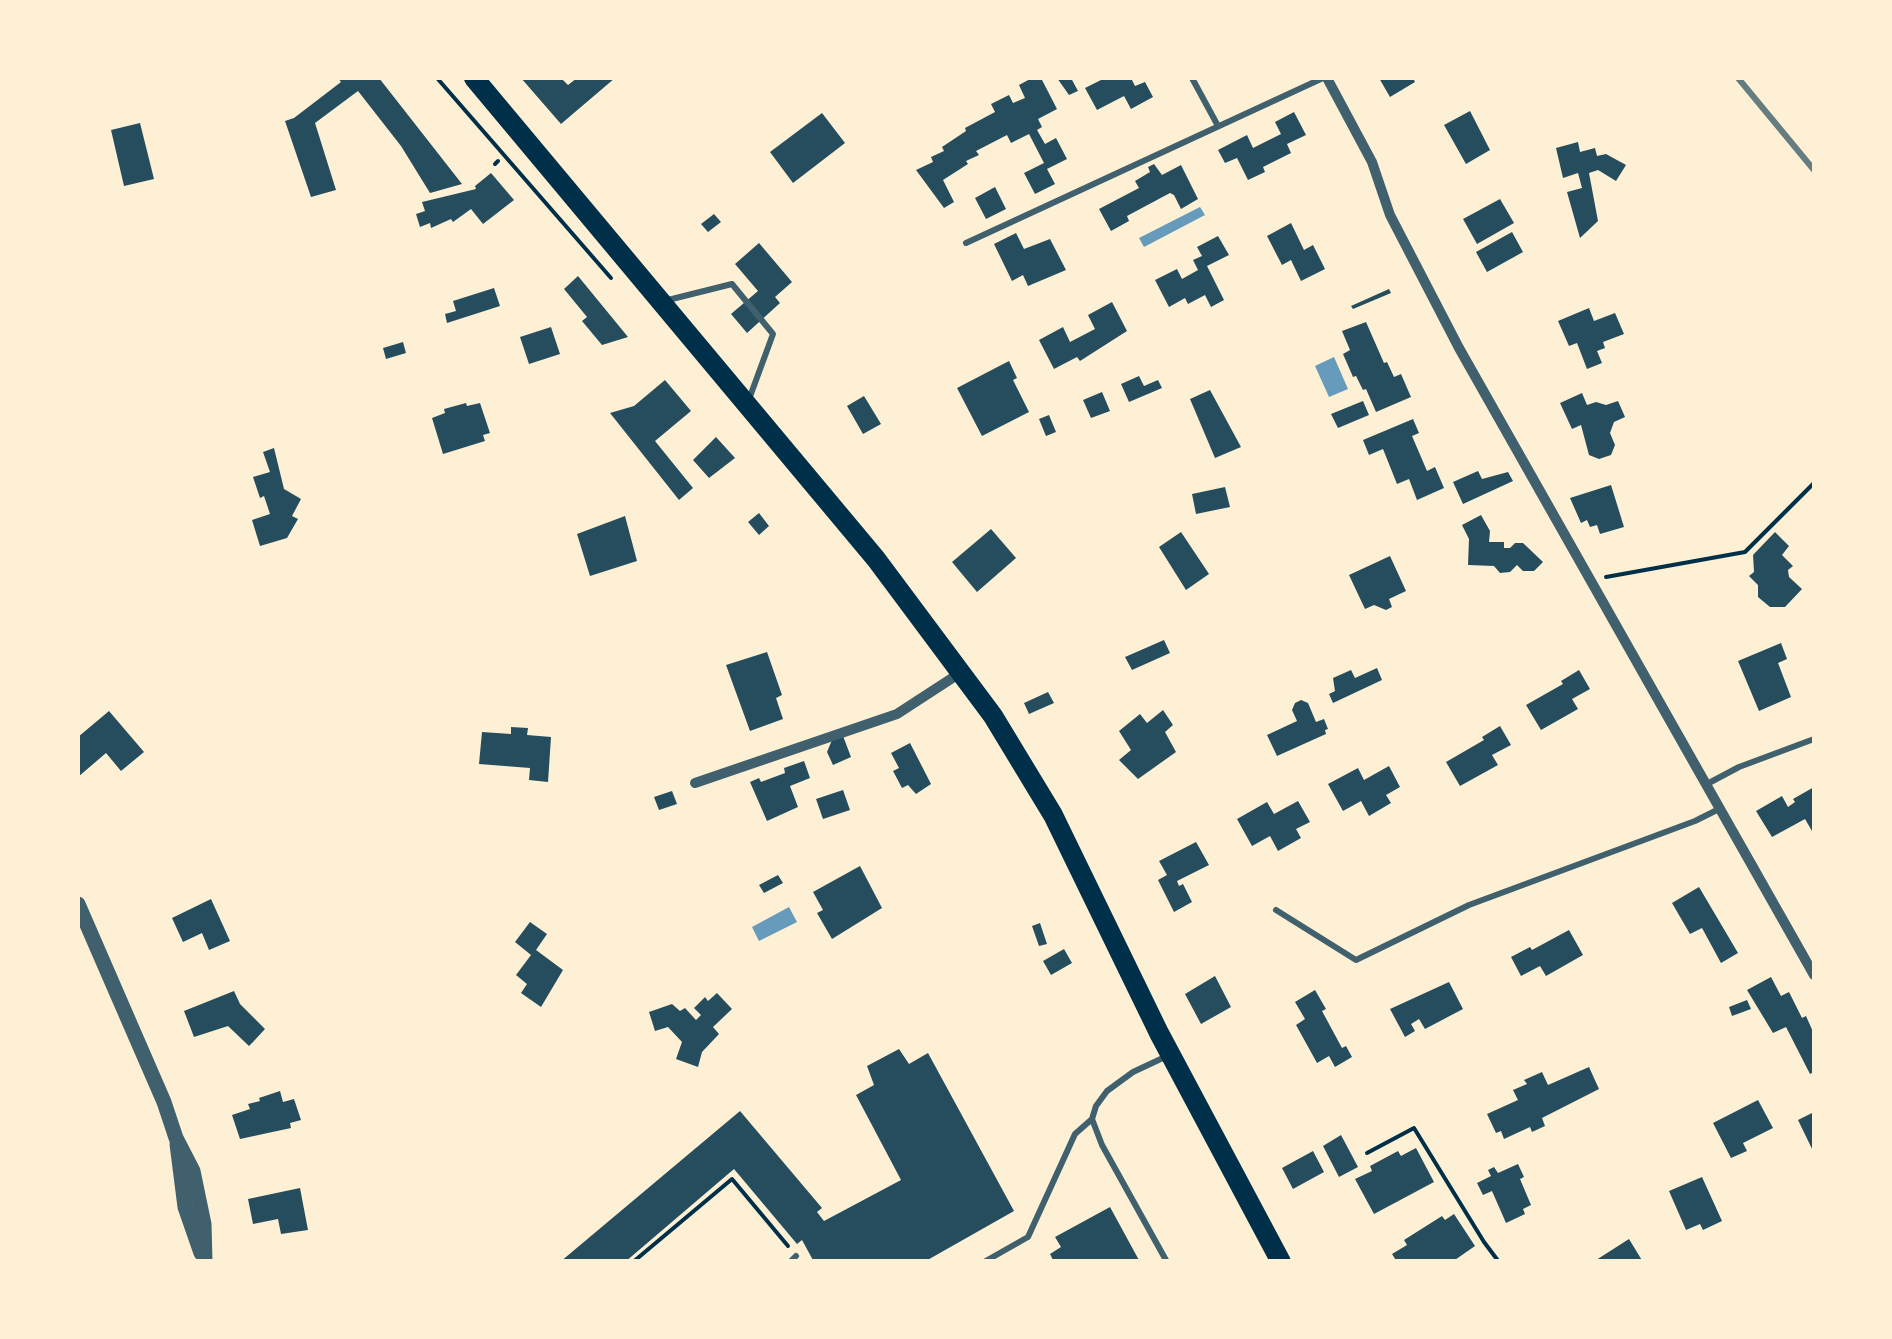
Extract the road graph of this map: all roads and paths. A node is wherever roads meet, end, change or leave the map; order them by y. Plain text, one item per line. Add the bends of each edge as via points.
1 (474, 78) edge
2 (1192, 78) edge
3 (1325, 78) edge
4 (450, 79) edge
5 (443, 84) dead end
6 (1218, 126) junction
7 (966, 243) dead end
8 (662, 302) junction
9 (748, 402) junction
10 (1814, 483) edge
11 (1592, 582) junction
12 (960, 673) junction
13 (1814, 739) edge
14 (695, 783) dead end
15 (1707, 784) junction
16 (1720, 808) junction
17 (78, 904) edge
18 (1276, 910) dead end
19 (1814, 975) edge
20 (1171, 1054) junction
21 (1092, 1119) junction
22 (1367, 1152) dead end
23 (793, 1259) edge
24 (205, 1261) edge
25 (634, 1262) edge
26 (984, 1262) edge
27 (1166, 1262) edge
28 (1281, 1262) edge
29 (1500, 1262) edge

1 - 8 main road
2 - 6 lane
3 - 6 lane
3 - 11 street via 1459,348
4 - 5 path
6 - 7 lane
8 - 9 main road
8 - 9 lane via 732,284 773,334
9 - 12 main road
10 - 11 path via 1745,552
11 - 15 street
12 - 14 street via 897,714
12 - 20 main road via 1053,815
13 - 15 lane
15 - 16 street
16 - 18 lane via 1469,905 1356,960
16 - 19 street
17 - 24 street via 164,1102 184,1207
20 - 21 lane via 1108,1091
20 - 28 main road
21 - 26 lane via 1075,1134 1028,1237
21 - 27 lane
22 - 29 path via 1414,1128
23 - 25 path via 732,1179

